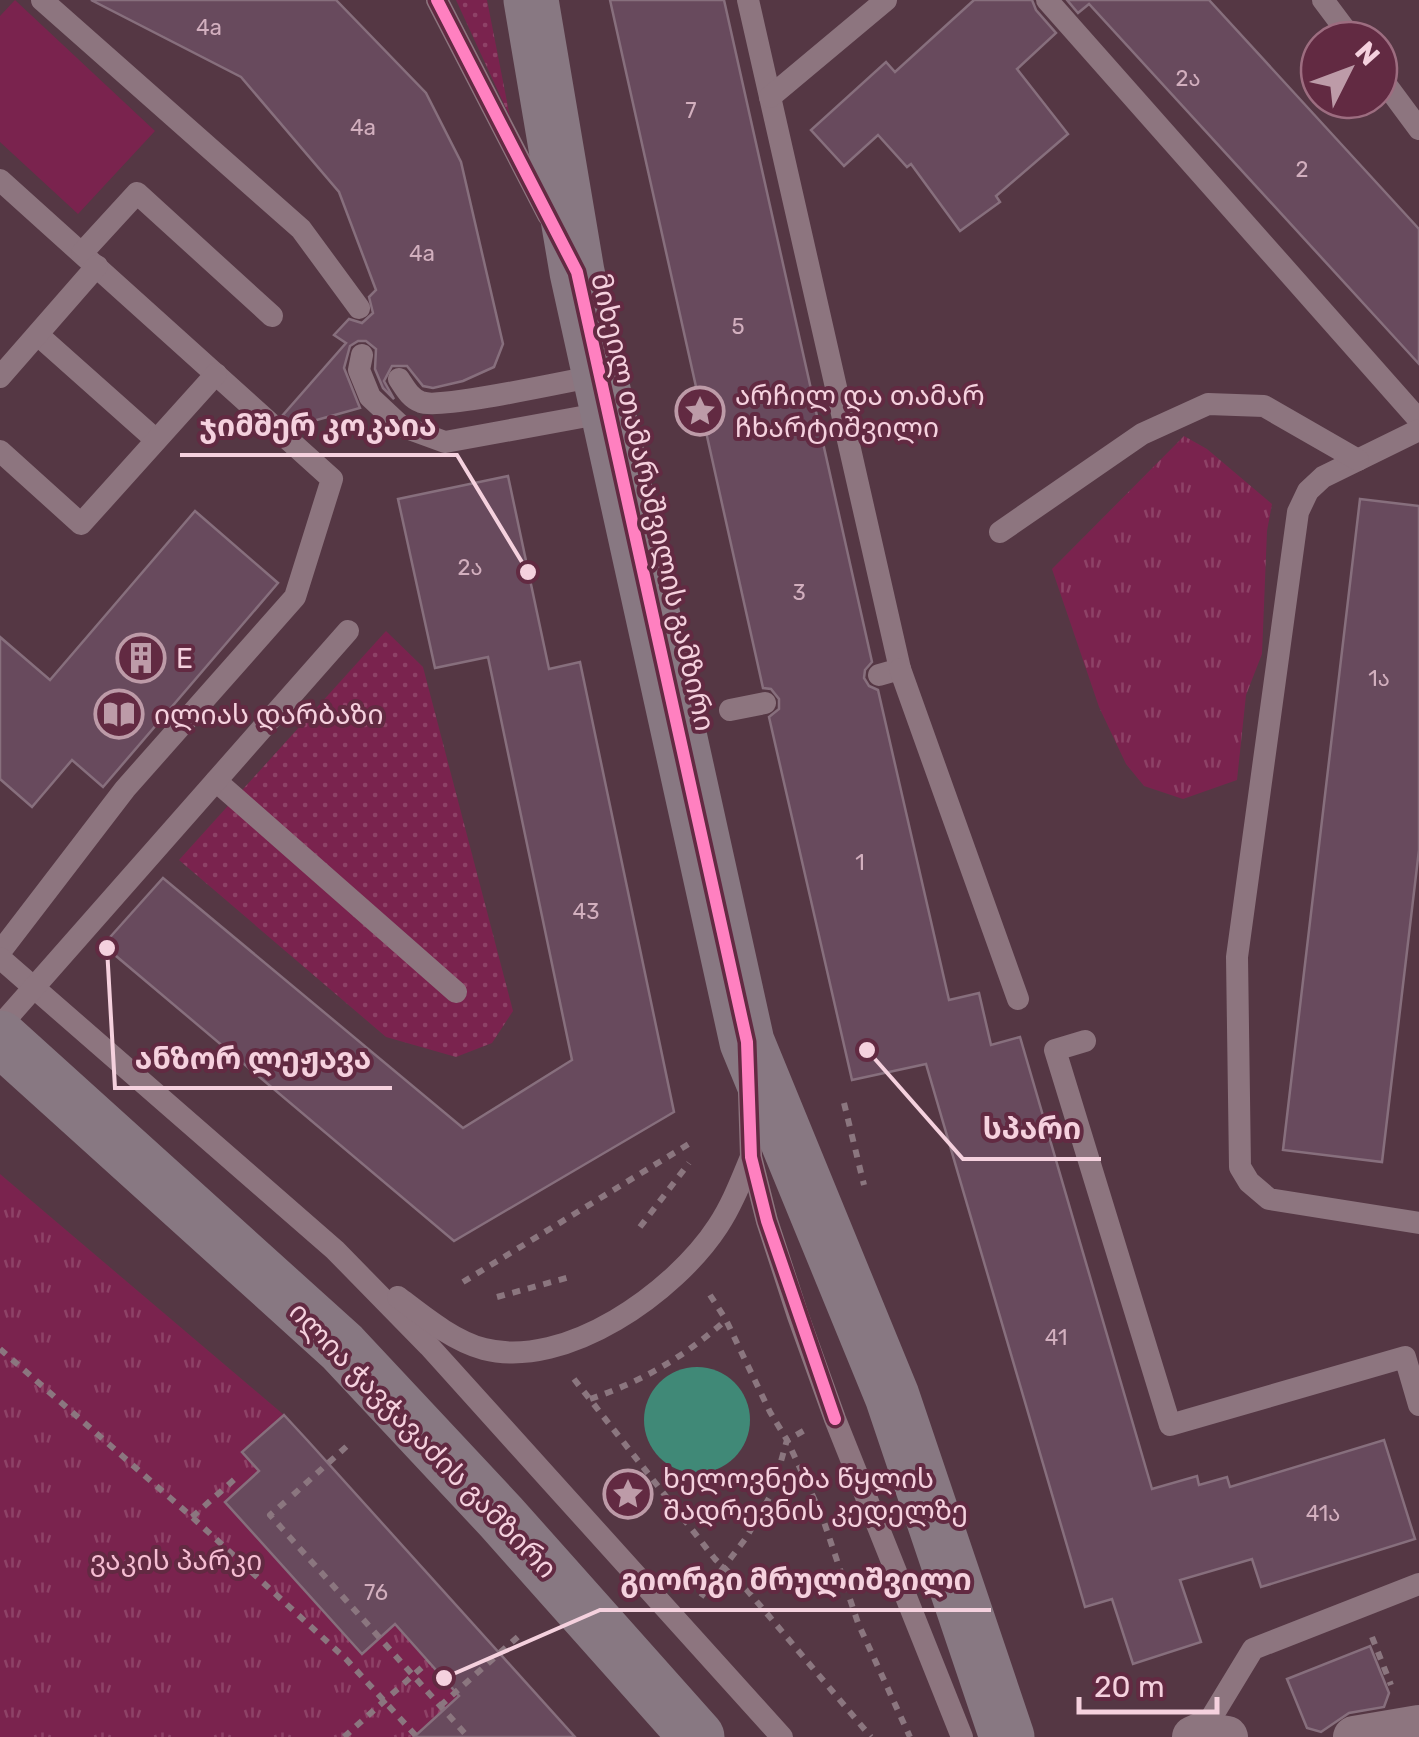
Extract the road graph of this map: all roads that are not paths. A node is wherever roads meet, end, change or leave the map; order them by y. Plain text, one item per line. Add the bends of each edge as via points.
1 (42, 0) edge
2 (437, 0) edge
3 (530, 0) edge
4 (748, 0) edge
5 (886, 0) edge
6 (1048, 0) edge
7 (770, 97) junction
8 (1399, 102) edge
9 (1419, 129) edge
10 (0, 180) edge
11 (89, 260) junction
12 (577, 272) junction
13 (359, 308) dead end
14 (272, 316) dead end
15 (38, 335) junction
16 (362, 354) dead end
17 (216, 374) junction
18 (0, 377) edge
19 (399, 379) dead end
20 (606, 393) junction
21 (1419, 420) edge
22 (1419, 430) edge
23 (156, 440) junction
24 (0, 451) edge
25 (1358, 460) junction
26 (1000, 532) dead end
27 (348, 631) dead end
28 (764, 703) dead end
29 (730, 710) dead end
30 (216, 782) junction
31 (0, 955) edge
32 (35, 988) junction
33 (456, 992) dead end
34 (1018, 999) dead end
35 (0, 1026) edge
36 (0, 1038) edge
37 (1085, 1041) dead end
38 (747, 1042) junction
39 (751, 1157) junction
40 (1419, 1223) edge
41 (335, 1250) junction
42 (1419, 1405) edge
43 (1419, 1584) edge
44 (1419, 1726) edge
45 (1207, 1736) edge
46 (697, 1737) edge
47 (782, 1737) edge
48 (962, 1737) edge
49 (1007, 1737) edge
50 (1354, 1737) edge

1 - 13 lane via 301,229
2 - 12 lane, მიხეილ თამარაშვილის გამზირი
3 - 12 main road, მიხეილ თამარაშვილის გამზირი
4 - 7 lane
5 - 7 lane
6 - 21 lane
7 - 34 lane via 889,672
8 - 9 lane
10 - 11 lane
11 - 14 lane via 136,193
11 - 15 lane
11 - 17 lane
12 - 20 main road, მიხეილ თამარაშვილის გამზირი
15 - 18 lane
15 - 23 lane
16 - 20 lane via 370,397 400,426 445,442
17 - 23 lane
17 - 31 lane via 332,479 295,597 125,789
19 - 20 lane via 423,404
20 - 38 main road, მიხეილ თამარაშვილის გამზირი
22 - 25 lane
23 - 24 lane via 81,524
25 - 26 lane via 1264,406 1208,404 1142,434
25 - 40 lane via 1323,477 1298,512 1237,957 1240,1166 1269,1199
27 - 30 lane
28 - 29 lane
30 - 32 lane
30 - 33 lane
31 - 32 lane
32 - 35 lane
32 - 41 lane
36 - 46 main road, ილია ჭავჭავაძის გამზირი via 342,1347
37 - 42 lane via 1056,1050 1170,1426 1405,1356
38 - 39 lane
38 - 49 main road, მიხეილ თამარაშვილის გამზირი via 892,1396
39 - 41 lane via 717,1228 690,1262 652,1296 563,1345 527,1352 484,1349 420,1314
39 - 48 lane via 823,1384
41 - 47 lane via 430,1346
43 - 45 lane via 1253,1648
44 - 50 street

